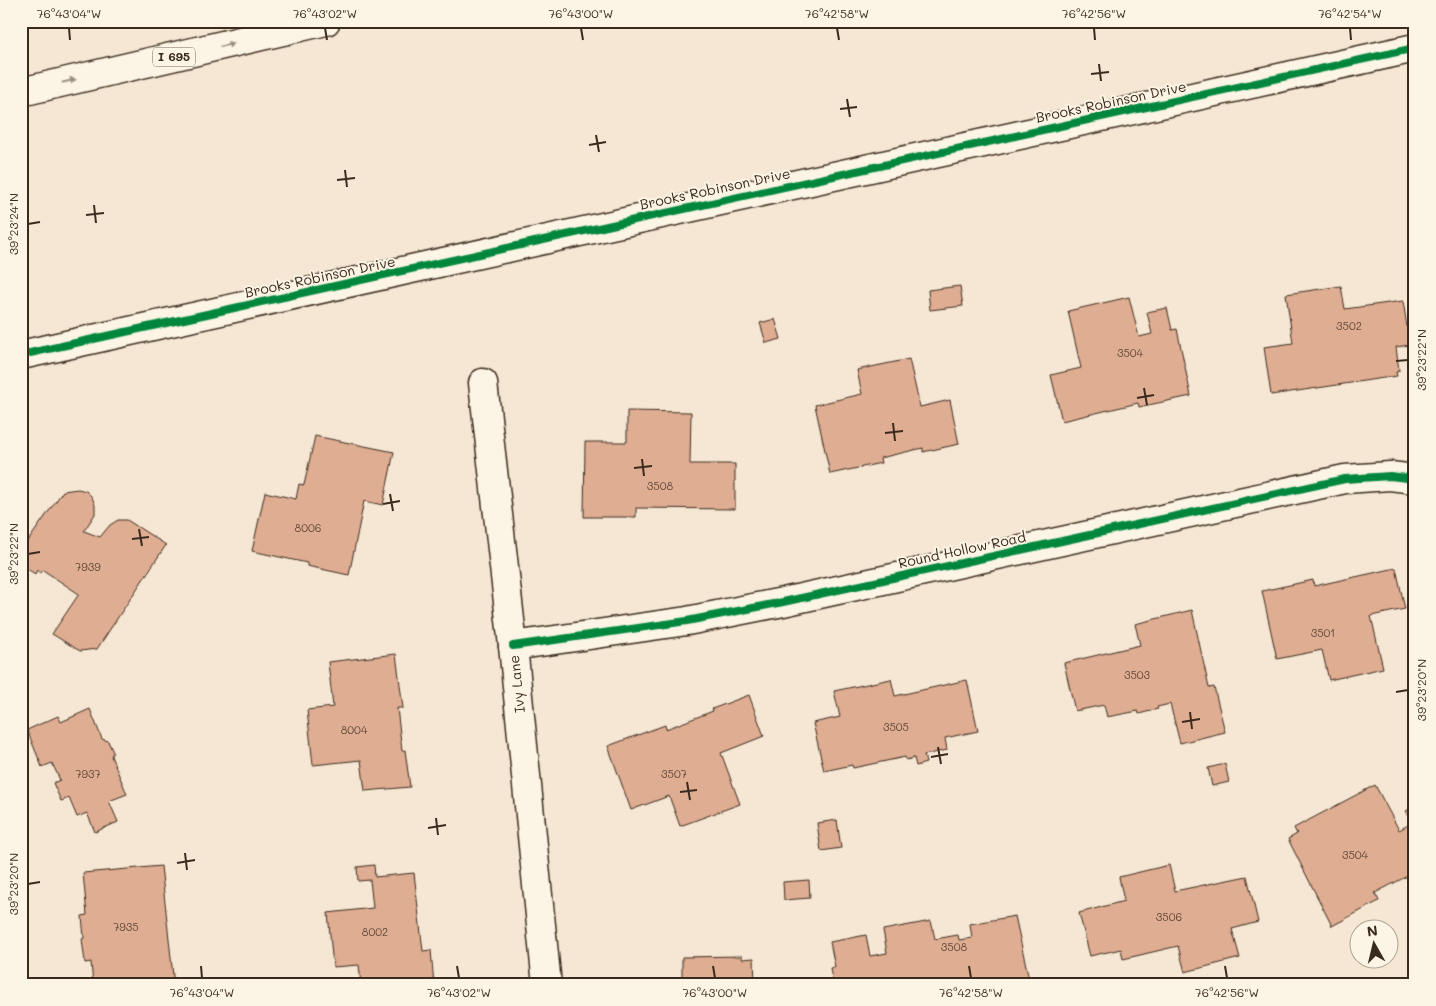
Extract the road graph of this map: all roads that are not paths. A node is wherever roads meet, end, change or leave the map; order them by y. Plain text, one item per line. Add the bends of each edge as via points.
1 (326, 21) edge
2 (1415, 48) edge
3 (21, 92) edge
4 (21, 355) edge
5 (483, 383) dead end
6 (1415, 479) edge
7 (513, 646) junction
8 (548, 985) edge

3 -> 1 main road, I 695
2 - 4 main road, Brooks Robinson Drive
5 - 7 main road, Ivy Lane
6 - 7 main road, Round Hollow Road via 1390,476 1345,479 784,602
7 - 8 main road, Ivy Lane

